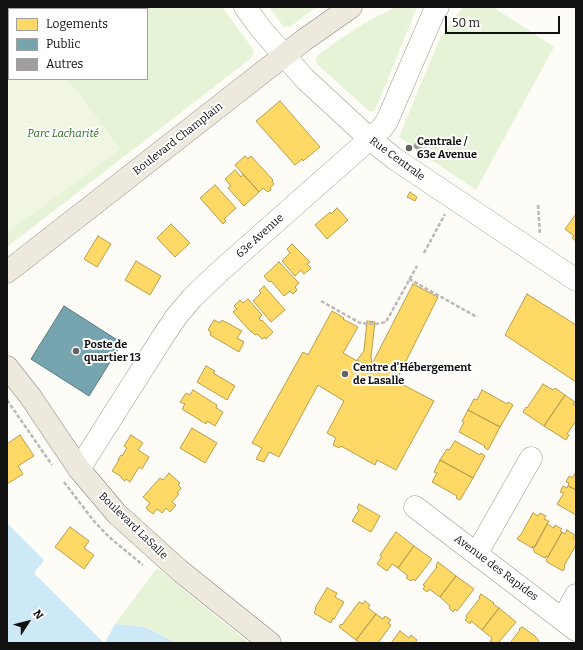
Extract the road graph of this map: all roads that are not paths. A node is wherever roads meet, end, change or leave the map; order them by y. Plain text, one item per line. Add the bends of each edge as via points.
1 (245, 7) edge
2 (351, 7) edge
3 (438, 7) edge
4 (285, 56) junction
5 (370, 139) junction
6 (7, 272) edge
7 (576, 280) edge
8 (7, 367) edge
9 (531, 458) dead end
10 (79, 469) junction
11 (415, 507) dead end
12 (477, 553) junction
13 (576, 595) edge
14 (569, 624) edge
15 (270, 643) edge

1 - 4 street, Rue Centrale
2 - 4 main road, Boulevard Champlain
3 - 5 street, 63e Avenue via 387,121
4 - 5 street, Rue Centrale via 305,79
4 - 6 main road, Boulevard Champlain
5 - 7 street, Rue Centrale via 395,159
5 - 10 street, 63e Avenue via 192,298 162,338
8 - 10 main road, Boulevard LaSalle
9 - 12 street
10 - 15 main road, Boulevard LaSalle via 117,514 160,554
11 - 12 street, Avenue des Rapides
12 - 14 street, Avenue des Rapides
13 - 14 street

